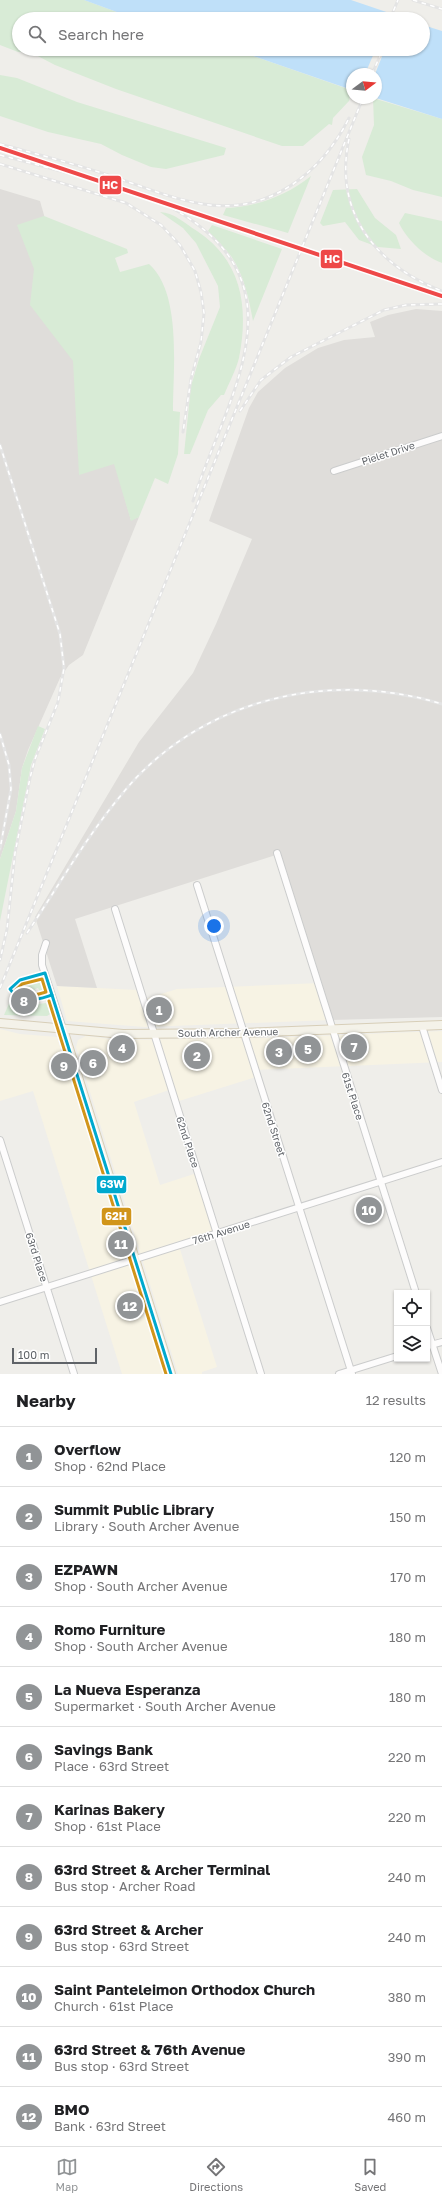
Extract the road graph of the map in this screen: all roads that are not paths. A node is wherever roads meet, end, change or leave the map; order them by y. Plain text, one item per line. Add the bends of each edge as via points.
1 (442, 436) edge
2 (334, 471) dead end
3 (277, 853) dead end
4 (197, 884) dead end
5 (115, 909) dead end
6 (46, 943) dead end
7 (0, 1023) edge
8 (442, 1025) edge
9 (422, 1026) junction
10 (332, 1028) junction
11 (62, 1029) junction
12 (244, 1033) junction
13 (154, 1034) junction
14 (442, 1090) edge
15 (0, 1140) edge
16 (442, 1162) edge
17 (381, 1182) junction
18 (299, 1207) junction
19 (217, 1233) junction
20 (135, 1258) junction
21 (47, 1287) junction
22 (415, 1290) edge
23 (0, 1302) edge
24 (442, 1342) edge
25 (430, 1345) edge
26 (394, 1357) edge
27 (351, 1372) edge
28 (74, 1374) edge
29 (171, 1374) edge
30 (262, 1374) edge
31 (339, 1374) edge
32 (442, 1374) edge

1 - 2 street, Pielet Drive
3 - 10 street, 61st Place
4 - 12 street, 62nd Street
5 - 13 street, 62nd Place
6 - 11 street via 42,955 45,973
7 - 11 main road, South Archer Avenue
8 - 9 main road, South Archer Avenue
9 - 10 main road, South Archer Avenue
9 - 14 street
10 - 12 main road, South Archer Avenue
10 - 17 street, 61st Place
11 - 13 main road, South Archer Avenue
11 - 20 main road
12 - 13 main road, South Archer Avenue
12 - 18 street, 62nd Street
13 - 19 street, 62nd Place
15 - 21 street, 63rd Place
16 - 17 street, 76th Avenue
17 - 18 street, 76th Avenue
17 - 22 street, 61st Place
18 - 19 street, 76th Avenue
18 - 27 street, 62nd Street
19 - 20 street, 76th Avenue
19 - 30 street, 62nd Place
20 - 21 street, 76th Avenue
20 - 29 main road
21 - 23 street, 76th Avenue
21 - 28 street, 63rd Place
24 - 25 street
25 - 32 street
26 - 27 street
27 - 31 street

